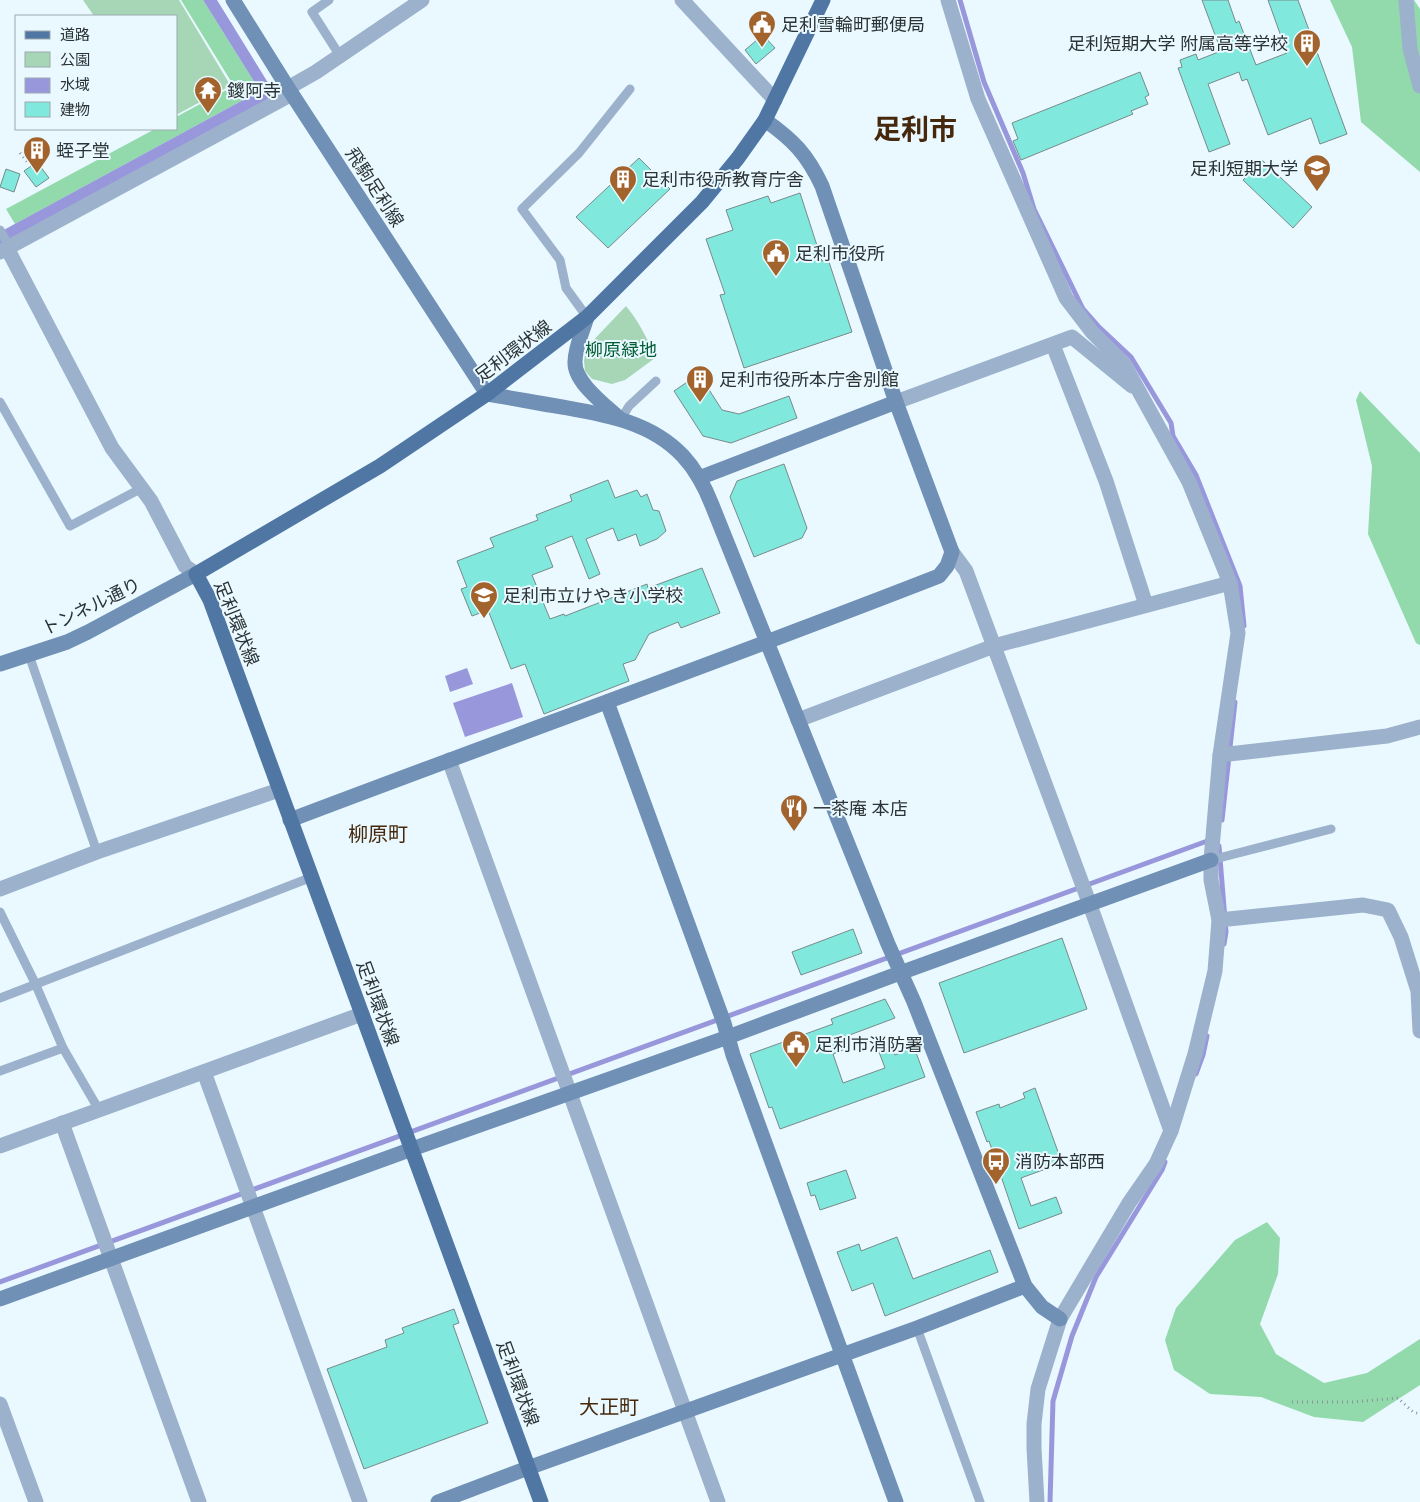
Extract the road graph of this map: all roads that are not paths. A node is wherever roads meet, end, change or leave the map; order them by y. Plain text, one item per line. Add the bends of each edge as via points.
1 (233, 0) edge
2 (329, 0) edge
3 (422, 0) edge
4 (682, 0) edge
5 (823, 0) edge
6 (948, 0) edge
7 (1406, 0) edge
8 (340, 56) junction
9 (1420, 86) edge
10 (630, 89) dead end
11 (290, 91) junction
12 (775, 100) junction
13 (765, 120) junction
14 (0, 230) edge
15 (6, 247) edge
16 (588, 317) junction
17 (1053, 345) junction
18 (656, 380) dead end
19 (1140, 392) junction
20 (487, 394) junction
21 (0, 402) edge
22 (896, 402) junction
23 (620, 419) junction
24 (699, 478) junction
25 (142, 488) junction
26 (952, 552) junction
27 (196, 574) junction
28 (1230, 583) junction
29 (1146, 605) junction
30 (768, 643) junction
31 (994, 646) junction
32 (29, 655) junction
33 (0, 664) edge
34 (607, 702) junction
35 (798, 720) junction
36 (1420, 728) edge
37 (1220, 755) junction
38 (449, 760) junction
39 (279, 790) junction
40 (290, 820) junction
41 (1331, 829) dead end
42 (98, 852) junction
43 (1210, 860) junction
44 (312, 877) junction
45 (0, 889) edge
46 (1090, 904) junction
47 (0, 912) edge
48 (1219, 920) junction
49 (900, 973) junction
50 (35, 983) junction
51 (0, 998) edge
52 (362, 1014) junction
53 (1420, 1031) edge
54 (728, 1037) junction
55 (64, 1048) junction
56 (0, 1071) edge
57 (204, 1072) junction
58 (570, 1094) junction
59 (99, 1110) junction
60 (62, 1123) junction
61 (1172, 1131) junction
62 (0, 1146) edge
63 (412, 1149) junction
64 (254, 1207) junction
65 (112, 1258) junction
66 (1025, 1286) junction
67 (0, 1299) edge
68 (1060, 1319) junction
69 (917, 1328) junction
70 (843, 1354) junction
71 (0, 1404) edge
72 (685, 1412) junction
73 (528, 1468) junction
74 (36, 1502) edge
75 (199, 1502) edge
76 (360, 1502) edge
77 (438, 1502) edge
78 (541, 1502) edge
79 (718, 1502) edge
80 (896, 1502) edge
81 (980, 1502) edge
82 (1037, 1502) edge

1 - 11 street, 飛駒足利線
2 - 8 lane via 312,12
3 - 8 street
4 - 12 street
5 - 12 main road, 足利環状線
6 - 19 street via 978,99 1066,298 1092,332 1124,364
7 - 9 street via 1410,49
8 - 11 street
10 - 16 lane via 579,153 522,209 560,260 566,288
11 - 15 street
11 - 20 street, 飛駒足利線
12 - 13 main road, 足利環状線
13 - 16 main road, 足利環状線 via 702,202
13 - 22 street via 796,145 822,186
14 - 15 lane
15 - 25 street via 112,448
16 - 20 main road, 足利環状線
16 - 23 street via 575,357 575,372
17 - 19 street via 1072,337
17 - 22 street
17 - 29 street via 1106,481
18 - 23 lane
19 - 28 street via 1189,482
20 - 23 street
20 - 27 main road, 足利環状線 via 380,466
21 - 25 lane via 70,526
22 - 24 street
22 - 26 street
23 - 24 street via 633,422 664,439 684,456
24 - 30 street
25 - 27 street via 185,566
26 - 30 street via 939,576
26 - 31 street via 966,571
27 - 32 street, トンネル通り via 88,632
27 - 39 main road, 足利環状線 via 210,600
28 - 29 street
28 - 37 street via 1238,633
29 - 31 street
30 - 34 street
30 - 35 street
31 - 35 street
31 - 46 street
32 - 33 street, トンネル通り
32 - 42 lane
34 - 38 street
34 - 54 street
35 - 49 street
36 - 37 street via 1387,736
37 - 43 street
38 - 40 street
38 - 58 street
39 - 40 main road, 足利環状線
39 - 42 street
40 - 44 main road, 足利環状線
41 - 43 lane
42 - 45 street
43 - 46 street
43 - 48 street
44 - 50 lane
44 - 52 main road, 足利環状線
46 - 49 street
46 - 61 street
47 - 50 lane
48 - 53 street via 1363,905 1388,910 1401,937 1418,991
48 - 61 street via 1215,971 1196,1054
49 - 54 street
49 - 66 street
50 - 51 lane
50 - 55 lane
52 - 57 street
52 - 63 main road, 足利環状線
54 - 58 street
54 - 70 street
55 - 56 lane
55 - 59 lane
57 - 59 street
57 - 64 street
58 - 63 street
58 - 72 street
59 - 60 street
60 - 62 street
60 - 65 street
61 - 68 street via 1156,1164
63 - 64 street
63 - 73 main road, 足利環状線
64 - 65 street
64 - 76 street
65 - 67 street
65 - 75 street
66 - 68 street via 1042,1307
66 - 69 street
68 - 82 street via 1038,1389 1034,1424
69 - 70 street
69 - 81 lane
70 - 72 street
70 - 80 street
71 - 74 street
72 - 73 street
72 - 79 street
73 - 77 street
73 - 78 main road, 足利環状線

